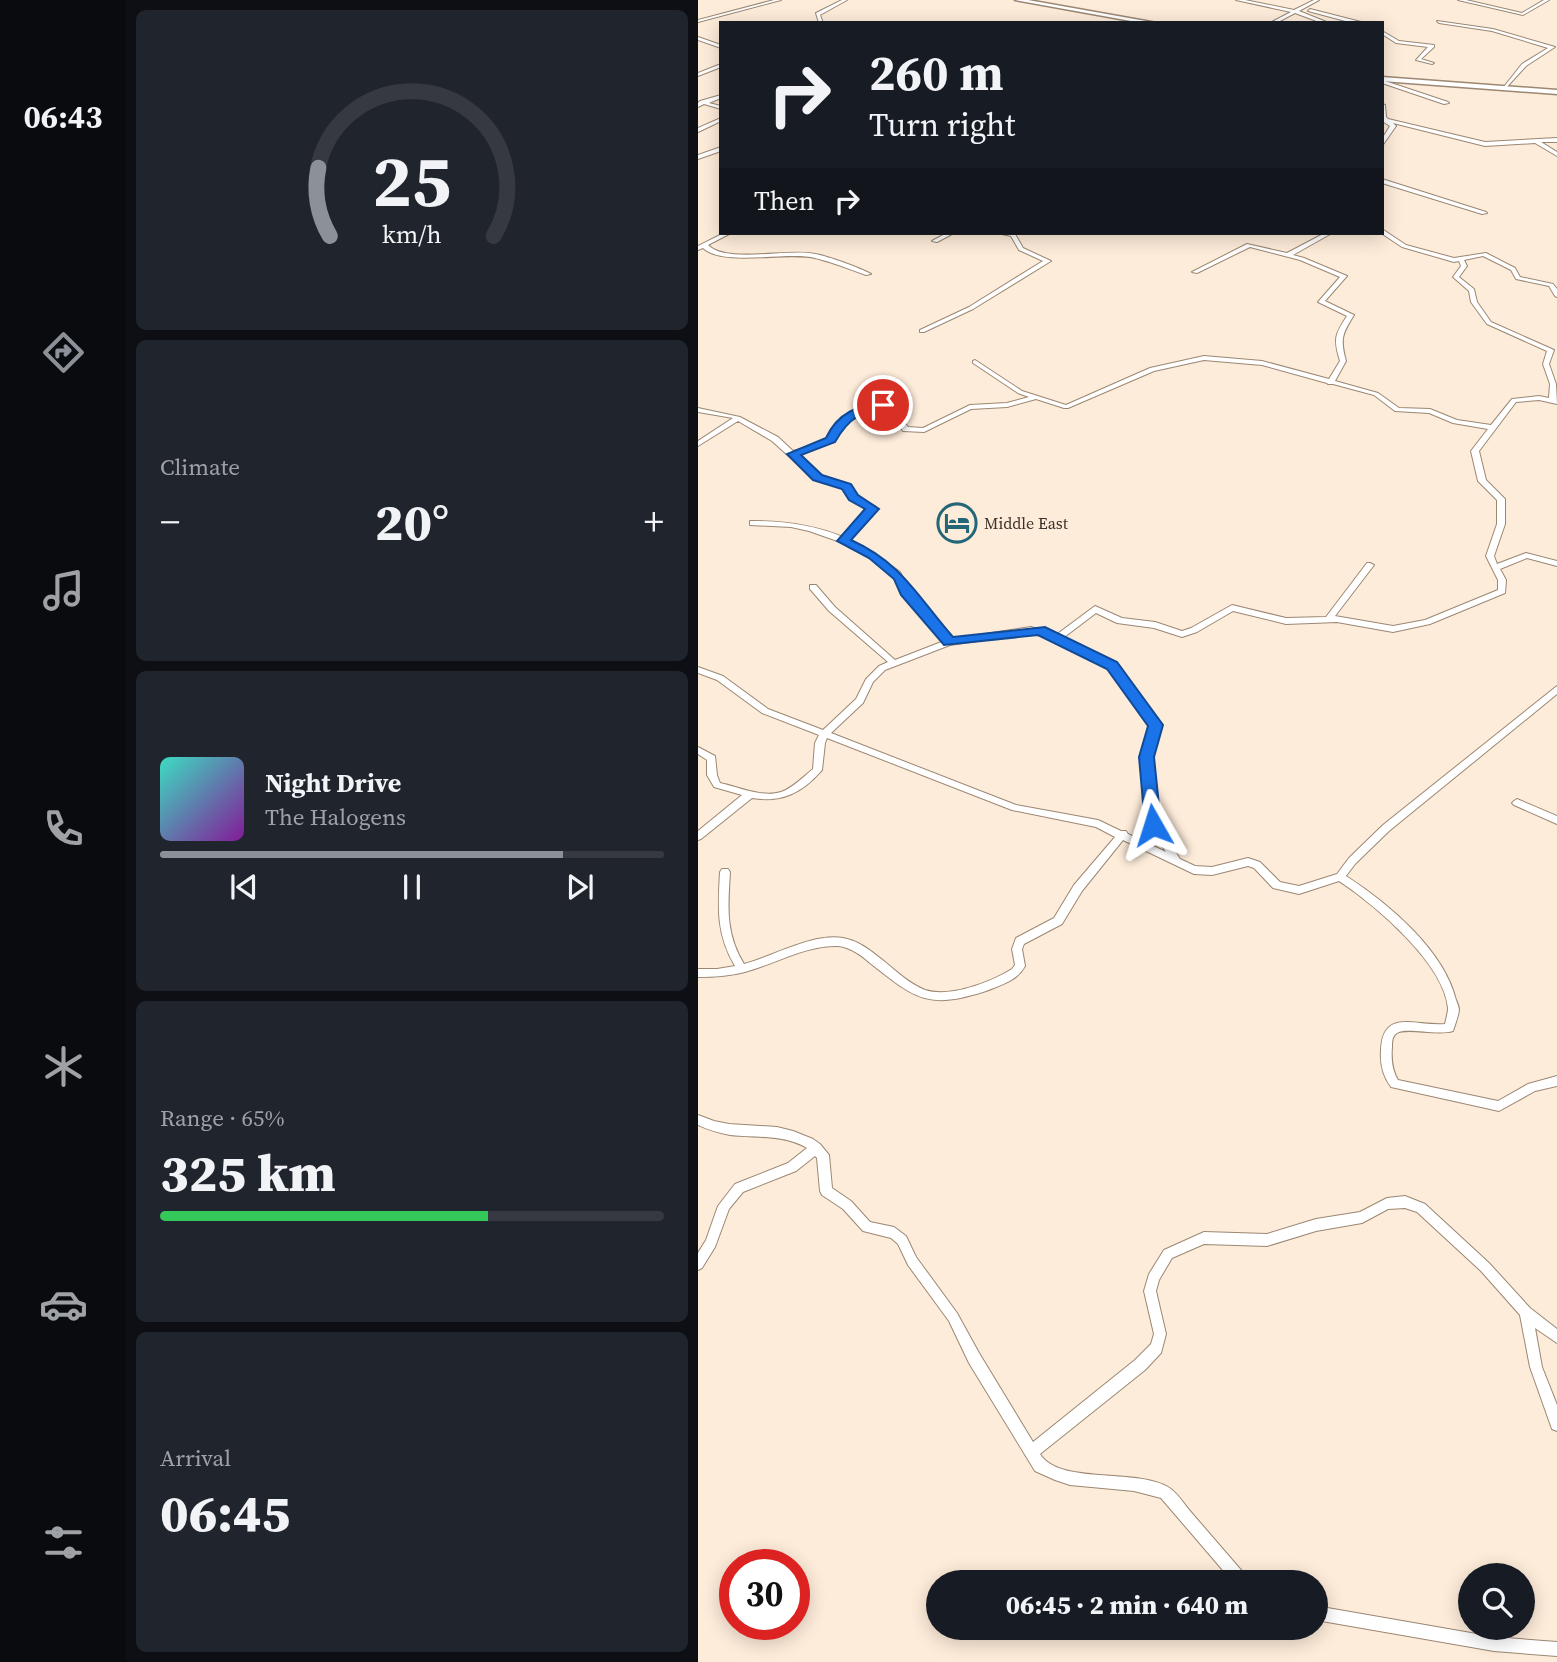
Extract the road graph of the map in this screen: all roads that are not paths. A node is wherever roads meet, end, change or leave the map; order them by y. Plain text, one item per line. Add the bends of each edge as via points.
1 (778, 0) edge
2 (845, 0) edge
3 (1018, 0) edge
4 (1238, 0) edge
5 (1317, 0) edge
6 (1460, 0) edge
7 (1498, 0) edge
8 (1547, 0) edge
9 (1303, 8) junction
10 (1491, 8) junction
11 (1294, 12) junction
12 (698, 21) edge
13 (820, 21) edge
14 (1142, 21) edge
15 (1276, 21) edge
16 (1321, 21) edge
17 (1352, 21) edge
18 (1439, 22) dead end
19 (1384, 33) edge
20 (698, 38) edge
21 (719, 46) edge
22 (1554, 46) edge
23 (1432, 63) dead end
24 (719, 66) edge
25 (698, 75) edge
26 (1384, 80) edge
27 (1384, 81) edge
28 (1505, 88) junction
29 (1557, 92) edge
30 (719, 97) edge
31 (700, 103) edge
32 (1446, 103) dead end
33 (719, 108) edge
34 (1384, 119) edge
35 (719, 120) edge
36 (1384, 120) edge
37 (698, 130) edge
38 (1557, 140) edge
39 (1384, 141) edge
40 (1536, 142) junction
41 (719, 150) edge
42 (1557, 154) edge
43 (698, 157) edge
44 (1384, 182) edge
45 (1484, 213) dead end
46 (1384, 232) edge
47 (724, 235) edge
48 (947, 235) edge
49 (1013, 235) edge
50 (1325, 235) edge
51 (935, 241) dead end
52 (702, 247) edge
53 (1286, 256) junction
54 (1462, 261) junction
55 (1195, 272) dead end
56 (868, 274) dead end
57 (1557, 295) edge
58 (922, 331) dead end
59 (975, 362) dead end
60 (1330, 383) junction
61 (1033, 398) junction
62 (1554, 401) edge
63 (698, 410) edge
64 (738, 418) junction
65 (1492, 427) junction
66 (698, 444) edge
67 (793, 454) junction
68 (753, 523) dead end
69 (843, 541) junction
70 (1557, 564) edge
71 (1370, 565) dead end
72 (1495, 568) junction
73 (813, 587) dead end
74 (1328, 620) junction
75 (1057, 638) junction
76 (949, 642) junction
77 (894, 663) junction
78 (698, 670) edge
79 (1557, 690) edge
80 (824, 734) junction
81 (698, 750) edge
82 (750, 793) junction
83 (1516, 803) dead end
84 (1557, 820) edge
85 (1123, 834) junction
86 (698, 836) edge
87 (1175, 858) junction
88 (725, 872) dead end
89 (1340, 877) junction
90 (742, 969) junction
91 (698, 973) edge
92 (1557, 1081) edge
93 (698, 1120) edge
94 (816, 1148) junction
95 (698, 1264) edge
96 (1526, 1312) junction
97 (1557, 1337) edge
98 (1557, 1424) edge
99 (1030, 1452) junction
100 (1232, 1570) edge
101 (1328, 1615) edge
102 (1557, 1649) edge

1 - 12 street
2 - 13 street via 818,14
3 - 14 street
4 - 11 street
5 - 9 street
6 - 10 street
7 - 10 street
8 - 10 street via 1526,14
9 - 11 street
9 - 17 street
11 - 15 street
11 - 16 street
18 - 22 street
19 - 23 street via 1397,42 1432,46 1418,60
20 - 21 street
22 - 28 street via 1524,65
24 - 25 street
26 - 28 street
27 - 32 street
28 - 29 street
30 - 31 street
31 - 33 street
34 - 40 street via 1477,142
35 - 37 street
36 - 39 street via 1393,129
38 - 40 street
40 - 42 street
41 - 43 street
44 - 45 street
46 - 54 street via 1404,246
47 - 52 street
48 - 51 street
49 - 58 street via 1021,248 1048,261 982,302
50 - 53 street
52 - 56 street via 736,256 813,255
53 - 55 street via 1245,245
53 - 60 street via 1345,277 1321,302 1351,315 1337,335 1343,361
54 - 57 street via 1484,254 1514,269 1518,278 1551,285
54 - 62 street via 1464,266 1456,277 1472,290 1474,302 1488,322 1551,350 1546,364
59 - 61 street
60 - 61 street via 1256,362 1198,357 1152,369 1070,406
60 - 65 street via 1376,394 1397,410 1430,411 1455,422
61 - 67 street via 970,407 920,432 906,429 889,406 860,409 837,428 831,440
62 - 65 street via 1514,400
63 - 64 street
64 - 66 street
64 - 67 street
65 - 72 street via 1474,457 1483,484 1501,499 1501,524 1490,556
67 - 69 street via 817,477 847,487 853,497 873,509
68 - 69 street via 806,528
69 - 76 street via 874,555 899,577 906,592
70 - 72 street via 1526,555
71 - 74 street
72 - 74 street via 1502,591 1428,622 1393,629
73 - 77 street
74 - 75 street via 1286,621 1232,608 1182,634 1123,622 1095,608
75 - 76 street via 1031,630
75 - 87 street via 1112,666 1152,718 1156,731 1147,757 1150,820
76 - 77 street
77 - 80 street via 876,673 860,701
78 - 80 street via 720,678 765,711
79 - 89 street via 1386,828
80 - 82 street via 817,770 790,795
80 - 85 street via 1015,808 1098,824
81 - 82 street via 712,758 717,785
82 - 86 street
83 - 84 street
85 - 87 street
85 - 90 street via 1078,888 1058,921 1020,941 1016,972 991,985 934,998 901,981 858,947 833,942
87 - 89 street via 1204,872 1253,863 1288,889
88 - 90 street via 722,926
89 - 92 street via 1427,951 1453,1002 1449,1028 1403,1025 1386,1037 1387,1069 1395,1084 1499,1106 1532,1087
90 - 91 street
93 - 94 street via 712,1126 791,1134
94 - 95 street via 792,1167 739,1188 724,1206
94 - 99 street via 823,1155 823,1185 830,1197 847,1205 867,1227 894,1233 902,1240 953,1317
96 - 97 street
96 - 98 street via 1536,1367
96 - 99 street via 1427,1213 1404,1202 1267,1240 1204,1238 1168,1254 1152,1278 1150,1292 1160,1334 1156,1348
99 - 100 street via 1053,1475 1148,1486 1165,1493
101 - 102 street via 1481,1642

